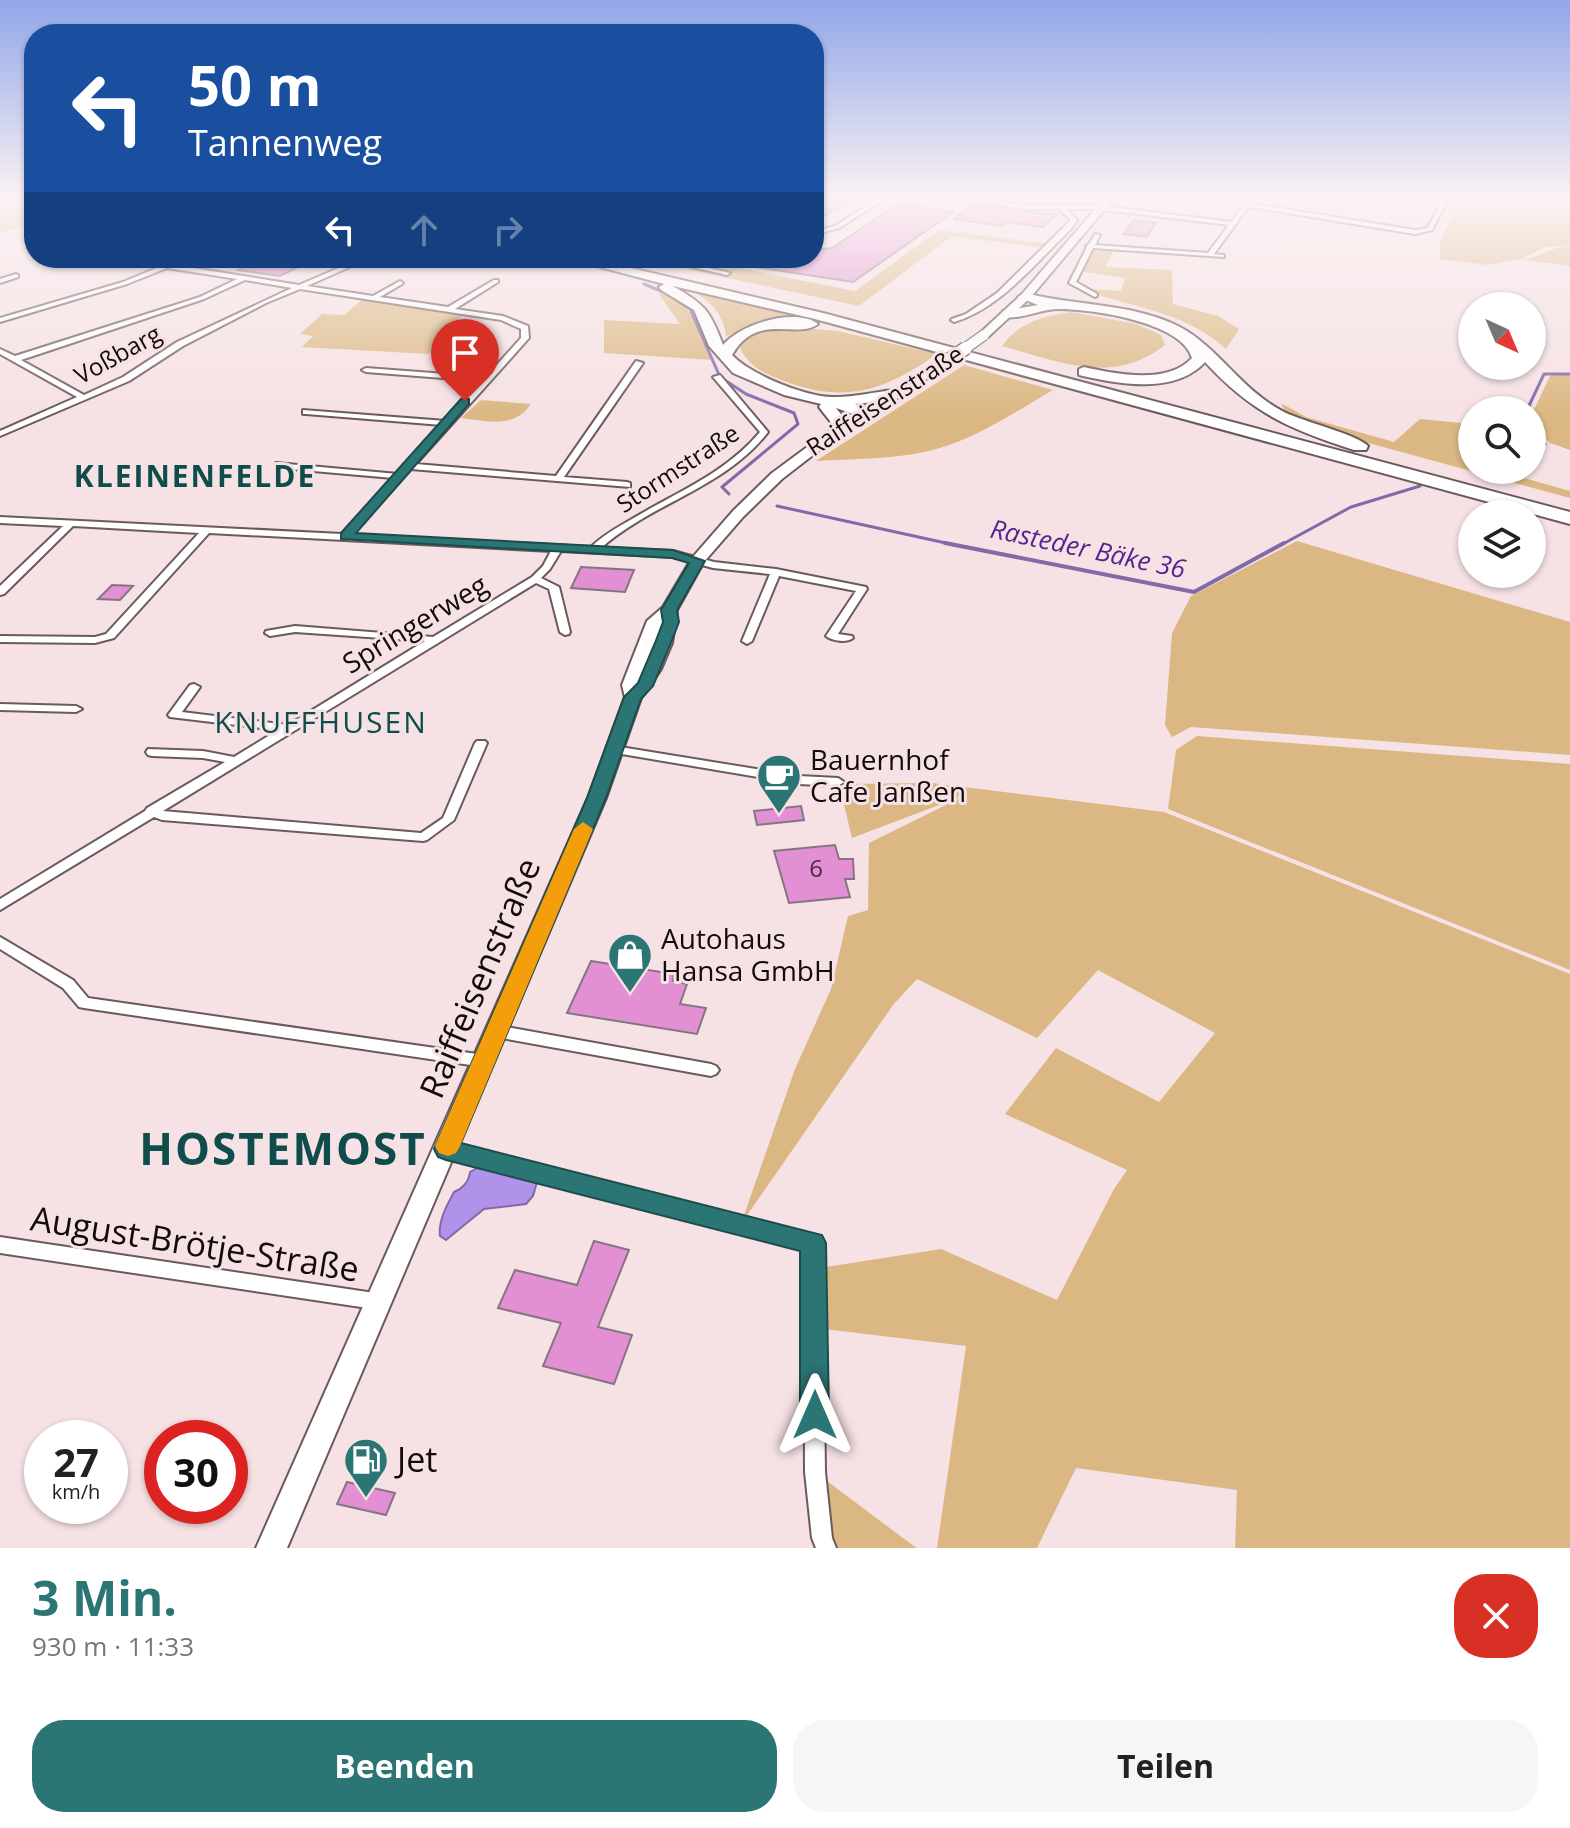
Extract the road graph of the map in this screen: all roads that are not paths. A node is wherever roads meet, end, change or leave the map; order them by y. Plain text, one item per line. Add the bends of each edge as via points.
1 (158, 270) edge
2 (190, 270) edge
3 (336, 270) edge
4 (610, 270) edge
5 (625, 270) edge
6 (650, 270) edge
7 (714, 270) edge
8 (1023, 270) edge
9 (1049, 270) edge
10 (1078, 270) edge
11 (727, 273) dead end
12 (16, 276) dead end
13 (245, 278) junction
14 (0, 281) edge
15 (496, 281) dead end
16 (400, 283) dead end
17 (297, 286) junction
18 (1029, 293) junction
19 (374, 298) junction
20 (1094, 301) junction
21 (1058, 302) junction
22 (450, 309) junction
23 (1008, 314) junction
24 (0, 320) edge
25 (954, 320) dead end
26 (1196, 345) junction
27 (950, 347) junction
28 (0, 351) edge
29 (724, 356) junction
30 (15, 359) junction
31 (639, 363) dead end
32 (366, 370) dead end
33 (717, 377) dead end
34 (486, 379) junction
35 (893, 395) junction
36 (84, 398) junction
37 (831, 404) junction
38 (306, 412) dead end
39 (864, 414) junction
40 (445, 423) junction
41 (843, 427) junction
42 (0, 434) edge
43 (279, 465) dead end
44 (407, 466) junction
45 (397, 476) junction
46 (558, 479) junction
47 (627, 485) dead end
48 (1519, 495) junction
49 (1570, 508) edge
50 (1570, 518) edge
51 (0, 520) edge
52 (71, 523) junction
53 (207, 530) junction
54 (346, 536) junction
55 (557, 549) junction
56 (593, 551) junction
57 (697, 561) junction
58 (776, 572) junction
59 (535, 579) junction
60 (0, 592) edge
61 (565, 632) dead end
62 (270, 633) dead end
63 (848, 638) dead end
64 (0, 639) edge
65 (434, 641) junction
66 (747, 641) dead end
67 (194, 687) dead end
68 (0, 707) edge
69 (76, 709) dead end
70 (287, 728) junction
71 (481, 743) dead end
72 (614, 750) junction
73 (152, 752) dead end
74 (233, 761) junction
75 (838, 782) dead end
76 (151, 811) junction
77 (0, 905) edge
78 (0, 942) edge
79 (496, 1031) junction
80 (484, 1061) junction
81 (711, 1070) dead end
82 (446, 1149) junction
83 (0, 1245) edge
84 (381, 1302) junction
85 (271, 1548) edge
86 (826, 1548) edge

1 - 24 street
2 - 13 street
3 - 17 street, Voßbarg
4 - 29 highway via 687,297 706,316
5 - 27 highway
6 - 27 highway
7 - 11 street
8 - 25 street via 968,317
9 - 18 street, Raiffeisenstraße
10 - 20 street via 1072,283
12 - 14 street
13 - 17 street
13 - 30 street via 202,298
15 - 22 street
16 - 19 street
17 - 19 street
17 - 36 street, Voßbarg
18 - 21 highway
18 - 23 street, Raiffeisenstraße
19 - 22 street
20 - 21 highway
20 - 26 highway via 1158,323
21 - 23 highway
22 - 34 street via 503,318 525,328 525,338
23 - 35 street, Raiffeisenstraße, bridge
26 - 27 highway via 1200,359 1190,370 1131,378
26 - 48 highway via 1239,389 1279,415
27 - 29 highway via 830,325 785,323 740,334
27 - 48 highway
27 - 50 highway
28 - 30 street
29 - 37 highway via 750,377
30 - 36 street
31 - 46 street
32 - 34 street
33 - 56 street, Stormstraße via 764,432 726,467
34 - 40 street
35 - 37 highway
35 - 39 street, Raiffeisenstraße
36 - 42 street, Voßbarg
37 - 39 highway
37 - 41 highway
38 - 40 street
39 - 41 street, Raiffeisenstraße
40 - 44 street
41 - 57 street, Raiffeisenstraße via 759,492
43 - 45 street
44 - 45 street
44 - 46 street
45 - 54 street
46 - 47 street
48 - 49 highway
51 - 52 street
52 - 53 street
52 - 60 street
53 - 54 street
53 - 64 street via 110,636
54 - 55 street
55 - 56 street
55 - 59 street, Springerweg
56 - 57 street
57 - 58 street
57 - 72 street, Raiffeisenstraße via 669,610 671,622 645,686 633,697
58 - 63 street via 862,589 831,636
58 - 66 street
59 - 61 street via 554,587
59 - 65 street, Springerweg
62 - 65 street via 295,629
65 - 70 street, Springerweg
67 - 70 street via 174,715
68 - 69 street
70 - 74 street, Springerweg
71 - 76 street via 448,820 423,837
72 - 75 street
72 - 79 street, Raiffeisenstraße
73 - 74 street via 214,754
74 - 76 street, Springerweg
76 - 77 street, Springerweg
78 - 80 street via 68,984 84,1003
79 - 80 street, Raiffeisenstraße
79 - 81 street
80 - 82 street, Raiffeisenstraße
82 - 84 street, Raiffeisenstraße
82 - 86 street via 813,1243 815,1472
83 - 84 street, August-Brötje-Straße
84 - 85 street, Raiffeisenstraße

